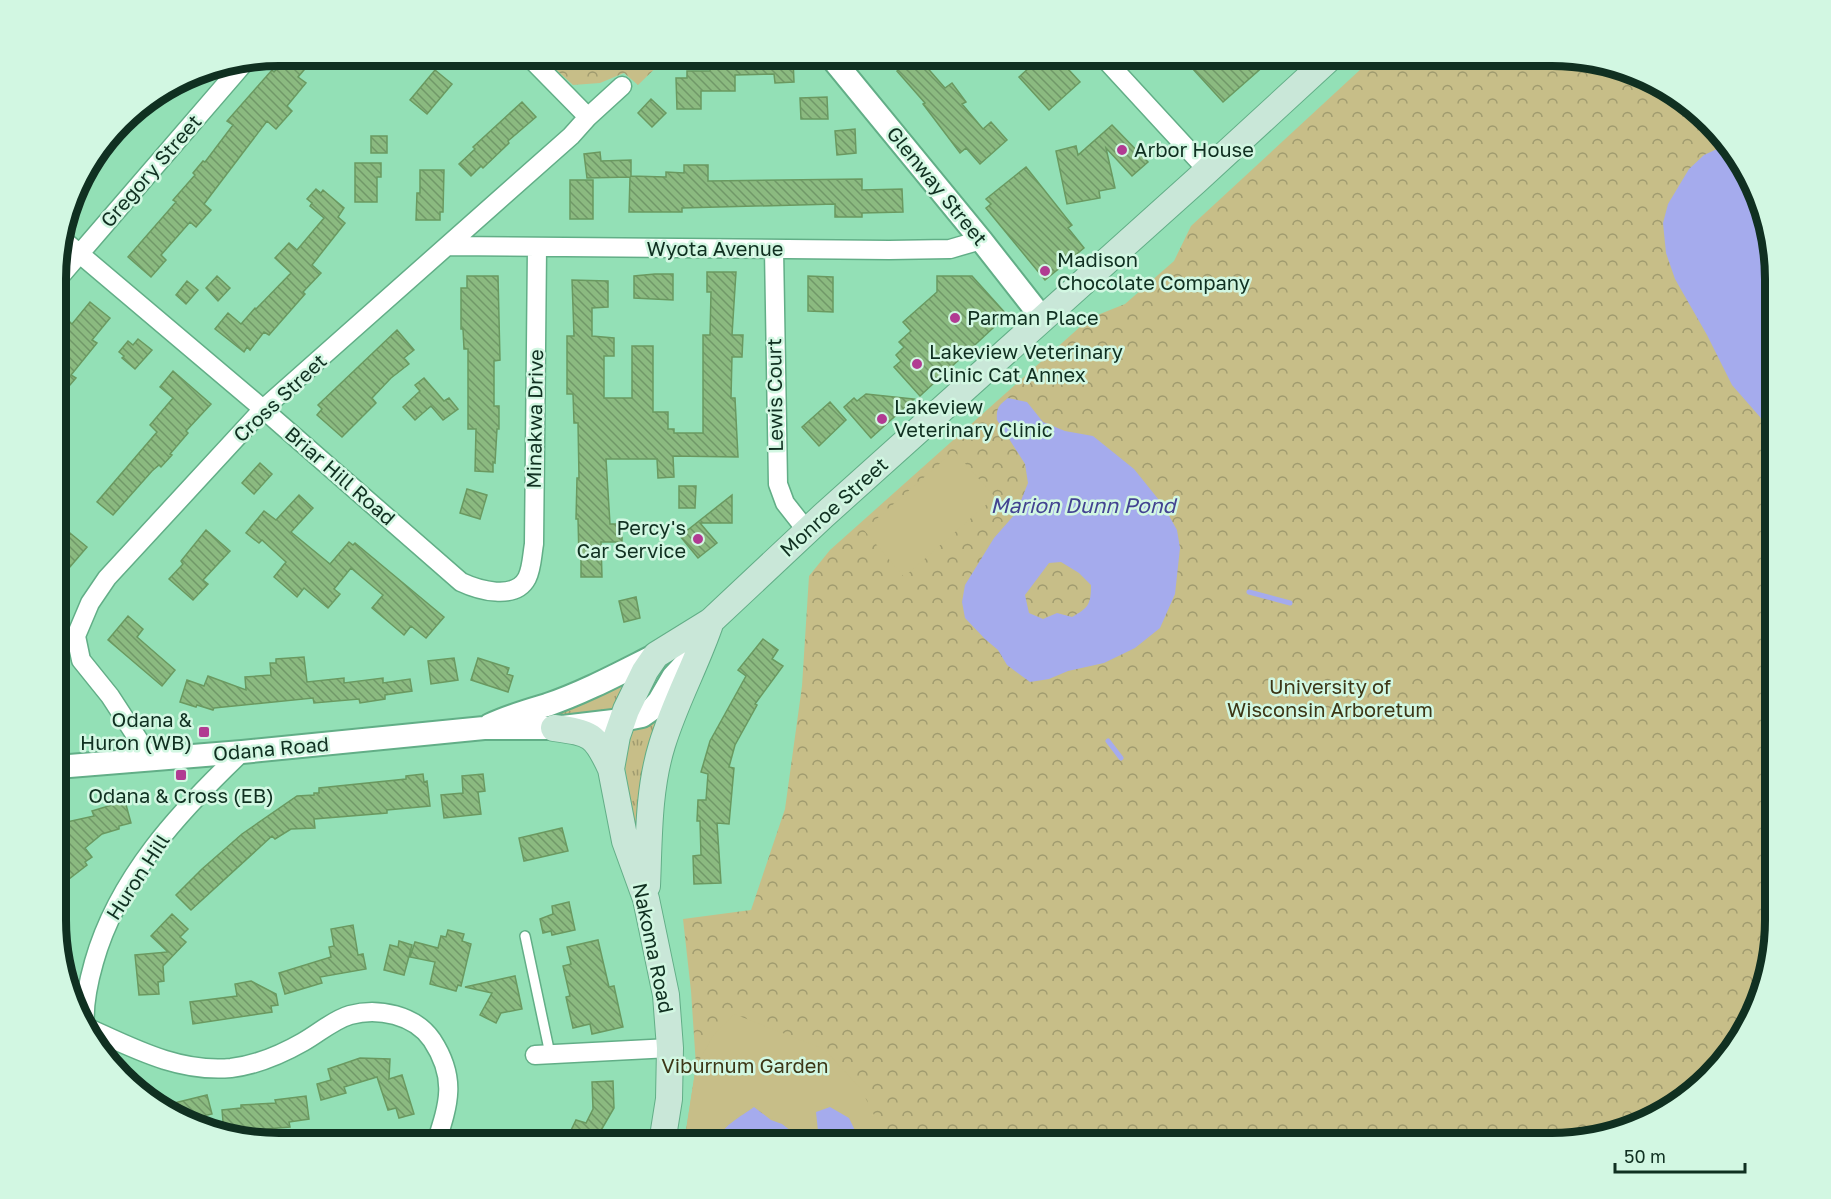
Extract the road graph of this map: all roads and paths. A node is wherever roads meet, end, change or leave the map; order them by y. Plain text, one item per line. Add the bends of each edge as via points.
1 (538, 66) edge
2 (838, 66) edge
3 (1111, 66) edge
4 (1321, 66) edge
5 (238, 70) edge
6 (622, 86) dead end
7 (588, 117) junction
8 (1207, 171) junction
9 (981, 240) junction
10 (69, 245) edge
11 (448, 246) junction
12 (537, 248) junction
13 (774, 249) junction
14 (80, 255) junction
15 (66, 270) edge
16 (1043, 319) junction
17 (264, 409) junction
18 (807, 531) junction
19 (519, 586) joint
20 (707, 633) junction
21 (656, 655) junction
22 (622, 720) junction
23 (484, 728) junction
24 (554, 728) junction
25 (242, 752) junction
26 (151, 759) junction
27 (66, 766) edge
28 (611, 769) junction
29 (646, 899) junction
30 (525, 936) dead end
31 (86, 1009) edge
32 (100, 1034) edge
33 (670, 1048) junction
34 (542, 1055) joint
35 (439, 1133) edge
36 (664, 1133) edge

1 - 7 street
2 - 9 street, Glenway Street
3 - 8 street
4 - 8 main road, Monroe Street
5 - 14 street, Gregory Street
6 - 7 street, Cross Street
7 - 11 street, Cross Street
8 - 16 main road, Monroe Street
9 - 13 street, Wyota Avenue via 950,249
9 - 16 street, Glenway Street
10 - 14 street, Briar Hill Road
11 - 12 street, Wyota Avenue
11 - 17 street, Cross Street
12 - 13 street, Wyota Avenue
12 - 19 street, Minakwa Drive via 534,544 528,575
13 - 18 street, Lewis Court via 778,484 785,503
14 - 15 street, Gregory Street
14 - 17 street, Briar Hill Road
16 - 18 main road, Monroe Street
17 - 19 street, Briar Hill Road via 461,582 480,590 502,592
17 - 26 street, Cross Street via 107,578 81,620 76,636 81,660
18 - 20 main road, Monroe Street
20 - 21 main road, Monroe Street
20 - 22 street, Monroe Street via 652,709 642,716
20 - 29 main road, Monroe Street via 672,715 655,772
21 - 22 main road, Monroe Street
21 - 23 street, Odana Road via 596,686
22 - 24 street, Odana Road
22 - 28 main road, Nakoma Road
23 - 24 street, Odana Road
23 - 25 street, Odana Road
24 - 28 main road via 590,735
25 - 26 street, Odana Road
25 - 31 street, Huron Hill via 203,789 148,853 121,895 101,935
26 - 27 street, Odana Road
28 - 29 main road, Nakoma Road via 626,841
29 - 33 main road, Nakoma Road via 666,995
30 - 34 lane
32 - 35 street via 157,1059 207,1068 232,1067 282,1053 350,1015 383,1012 399,1016 427,1032 440,1052 449,1078 448,1108
33 - 34 street
33 - 36 main road, Nakoma Road

